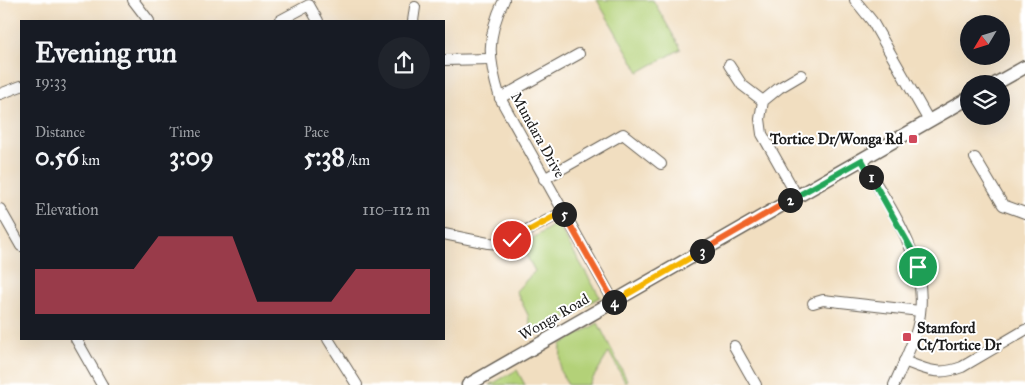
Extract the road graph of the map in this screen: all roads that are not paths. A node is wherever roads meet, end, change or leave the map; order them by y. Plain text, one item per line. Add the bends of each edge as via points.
1 (133, 0) edge
2 (504, 0) edge
3 (856, 0) edge
4 (415, 6) dead end
5 (148, 20) edge
6 (281, 20) edge
7 (317, 20) edge
8 (413, 20) edge
9 (579, 54) dead end
10 (490, 59) junction
11 (445, 60) edge
12 (729, 65) dead end
13 (1025, 67) edge
14 (801, 75) dead end
15 (1010, 76) edge
16 (20, 86) edge
17 (0, 94) edge
18 (500, 98) junction
19 (763, 101) junction
20 (960, 103) edge
21 (929, 120) junction
22 (975, 158) dead end
23 (862, 160) junction
24 (661, 164) dead end
25 (544, 179) junction
26 (797, 196) junction
27 (0, 209) edge
28 (563, 212) junction
29 (1025, 213) edge
30 (445, 234) edge
31 (20, 244) edge
32 (614, 302) junction
33 (813, 303) dead end
34 (920, 311) junction
35 (1025, 330) edge
36 (77, 340) edge
37 (329, 340) edge
38 (734, 346) dead end
39 (904, 361) junction
40 (101, 384) edge
41 (357, 385) edge
42 (468, 385) edge
43 (756, 385) edge
44 (894, 385) edge

1 - 5 street
2 - 10 street, Mundara Drive via 494,25
3 - 21 street via 872,21
4 - 8 street
6 - 7 street via 309,5
9 - 18 street
10 - 11 street
10 - 18 street, Mundara Drive
12 - 19 street via 742,85
13 - 15 main road
14 - 19 street
16 - 17 street
18 - 25 street, Mundara Drive
19 - 26 street via 762,134
20 - 21 main road, Wonga Road
21 - 23 main road, Wonga Road
22 - 29 street via 1003,205
23 - 26 main road, Wonga Road
23 - 34 street via 912,250 921,289
24 - 25 street via 623,134
25 - 28 street, Mundara Drive
26 - 32 main road, Wonga Road
27 - 31 street
28 - 30 street via 502,244
28 - 32 street, Mundara Drive
32 - 42 main road, Wonga Road
33 - 34 street via 823,300
34 - 39 street
35 - 39 street via 951,371 930,372
36 - 40 street
37 - 41 street
38 - 43 street
39 - 44 street

